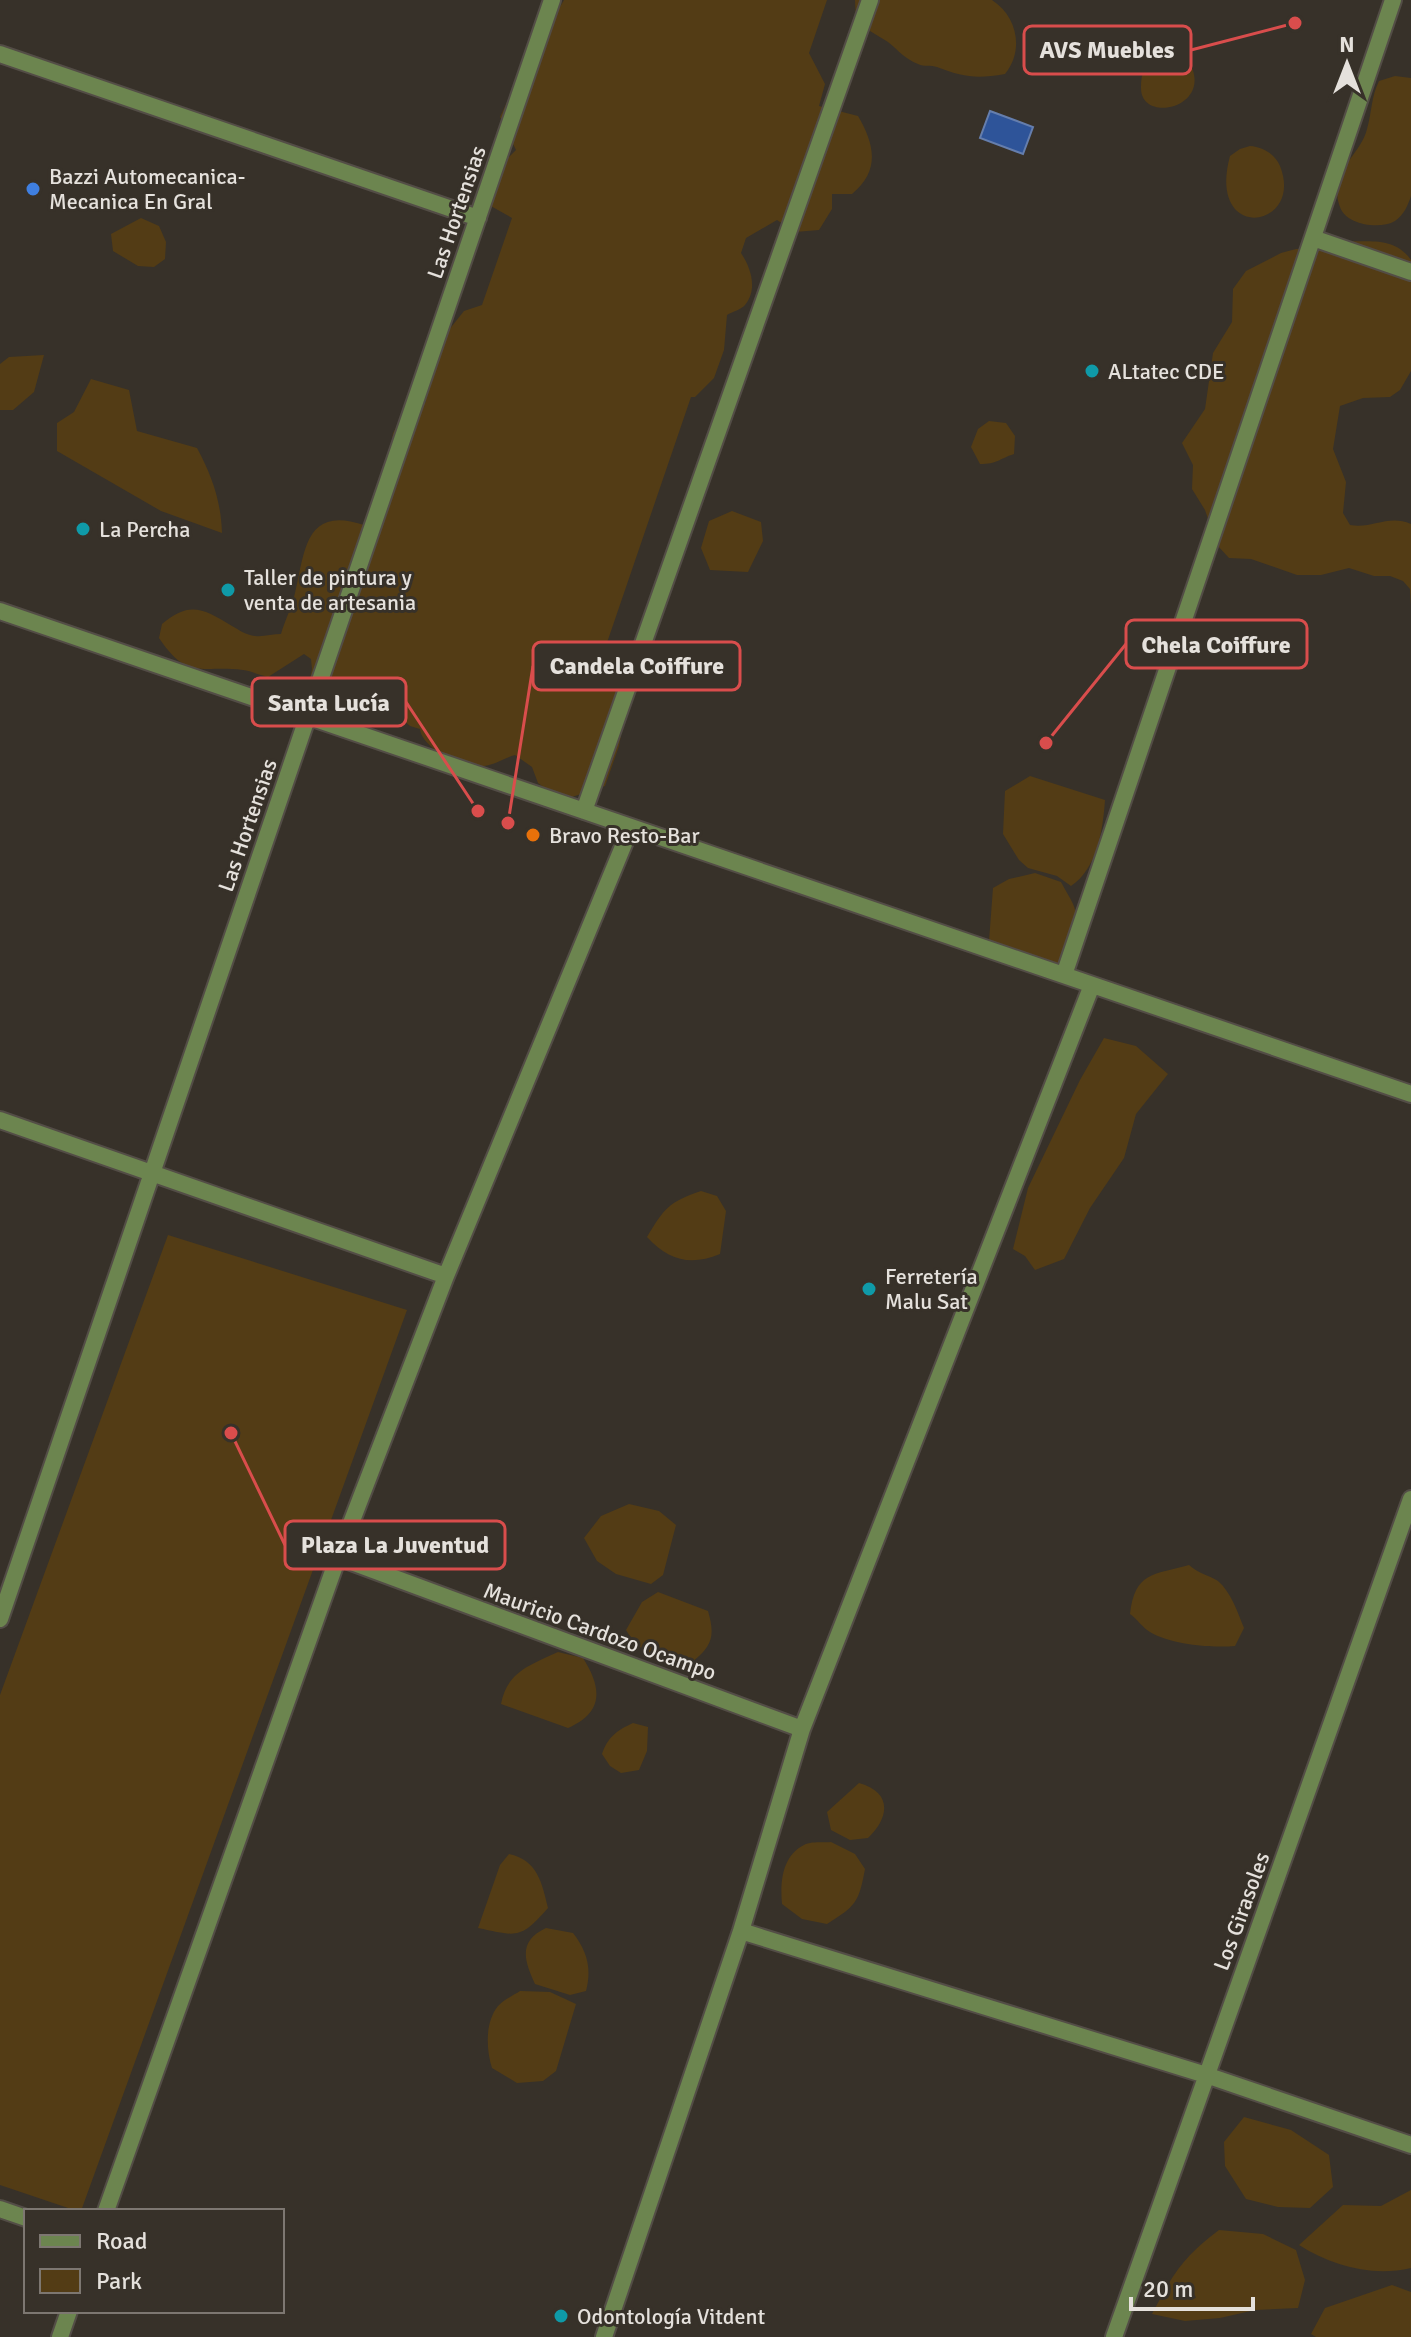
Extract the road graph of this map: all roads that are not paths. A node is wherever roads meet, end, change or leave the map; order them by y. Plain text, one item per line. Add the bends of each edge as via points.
1 (552, 0) edge
2 (870, 0) edge
3 (1393, 0) edge
4 (0, 54) edge
5 (478, 218) junction
6 (1313, 238) junction
7 (1411, 272) edge
8 (0, 611) edge
9 (307, 716) junction
10 (584, 811) junction
11 (631, 827) junction
12 (1064, 975) junction
13 (1092, 985) junction
14 (1411, 1094) edge
15 (0, 1120) edge
16 (152, 1173) junction
17 (446, 1276) junction
18 (1411, 1499) edge
19 (338, 1557) junction
20 (0, 1619) edge
21 (802, 1729) junction
22 (741, 1931) junction
23 (1206, 2075) junction
24 (1411, 2145) edge
25 (0, 2209) edge
26 (107, 2209) edge
27 (24, 2217) edge
28 (68, 2313) edge
29 (60, 2337) edge
30 (604, 2337) edge
31 (1114, 2337) edge

1 - 5 street, Las Hortensias
2 - 10 street
3 - 6 street
4 - 5 street
5 - 9 street, Las Hortensias
6 - 7 street
6 - 12 street
8 - 9 street
9 - 10 street
9 - 16 street, Las Hortensias
10 - 11 street
11 - 12 street
11 - 17 street
12 - 13 street
13 - 14 street
13 - 21 street
15 - 16 street
16 - 17 street
16 - 20 street, Las Hortensias
17 - 19 street
18 - 23 street, Los Girasoles
19 - 21 street, Mauricio Cardozo Ocampo
19 - 26 street
21 - 22 street
22 - 23 street
22 - 30 street
23 - 24 street
23 - 31 street, Los Girasoles
25 - 27 street
28 - 29 street

